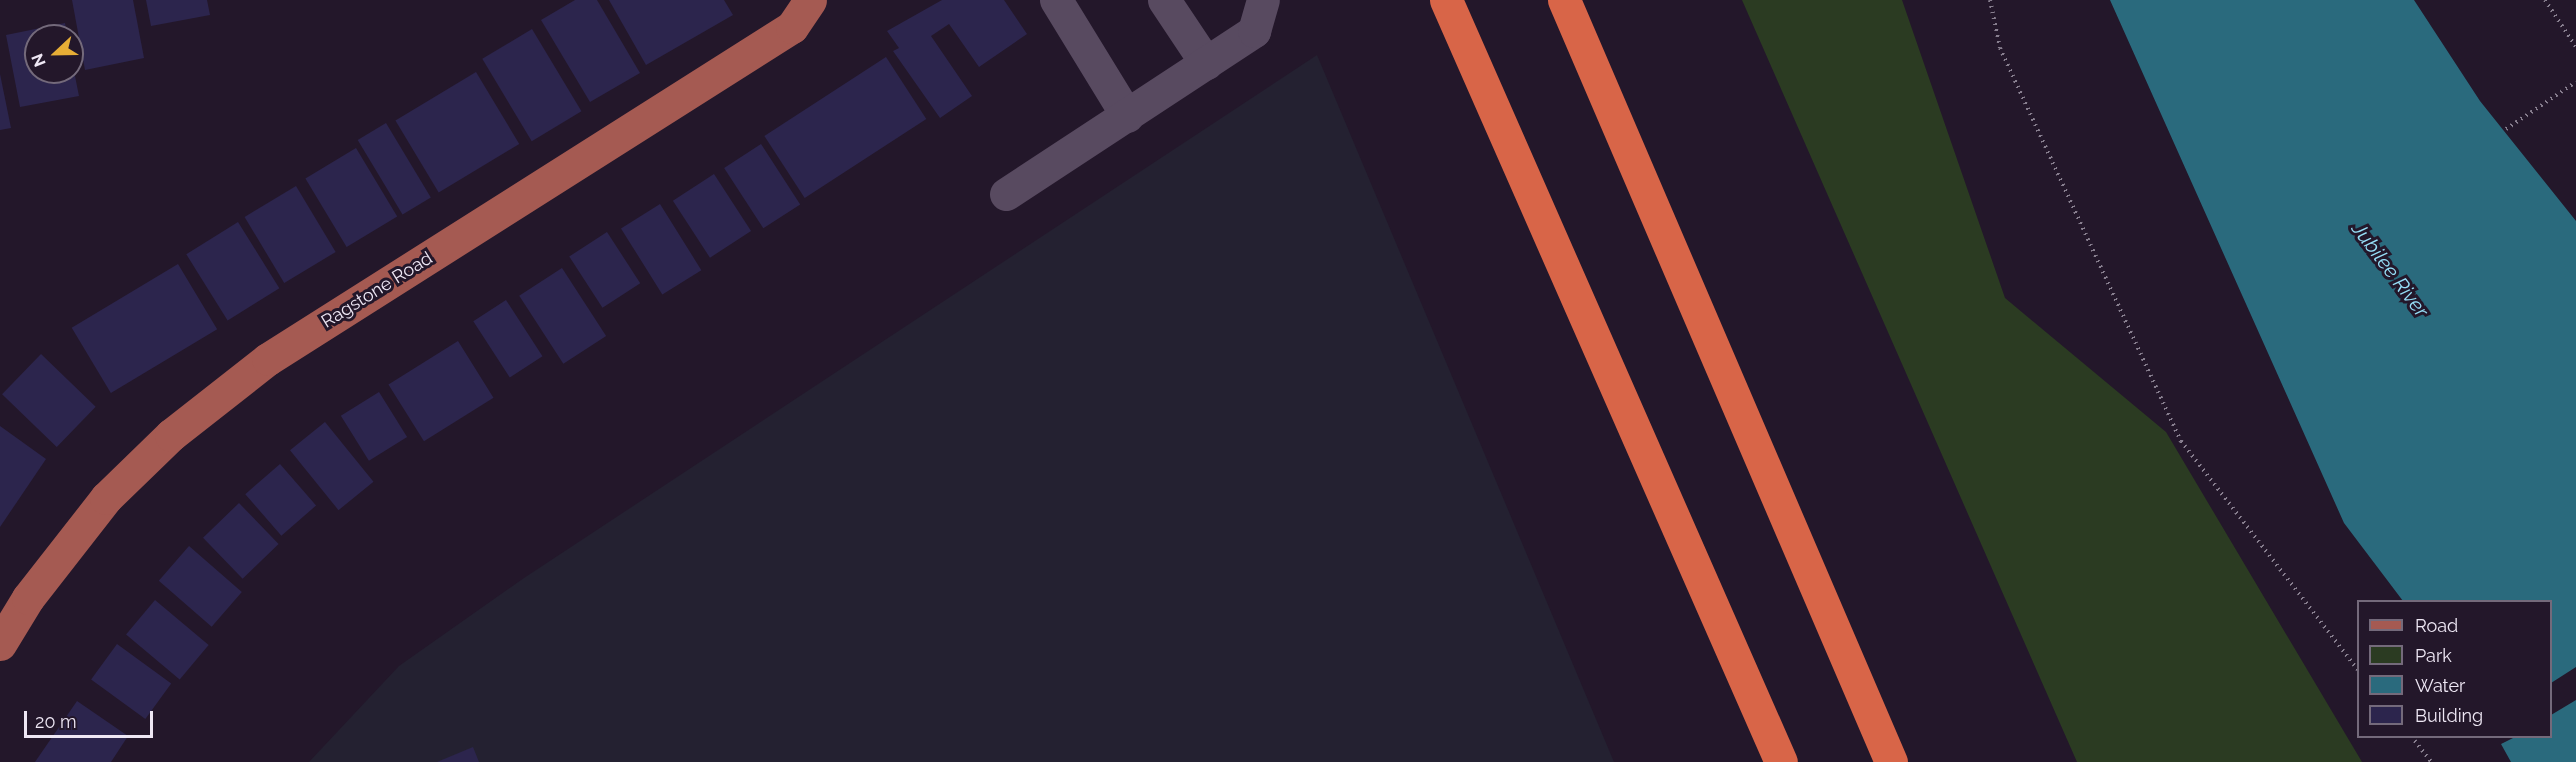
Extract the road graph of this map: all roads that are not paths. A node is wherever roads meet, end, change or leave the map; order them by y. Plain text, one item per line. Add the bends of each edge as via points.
1 (810, 0) edge
2 (1056, 0) edge
3 (1164, 0) edge
4 (1263, 0) edge
5 (1446, 0) edge
6 (1564, 0) edge
7 (1206, 63) junction
8 (1126, 116) junction
9 (1006, 194) dead end
10 (0, 645) edge
11 (1780, 762) edge
12 (1891, 762) edge

1 - 10 main road, Ragstone Road via 792,27 268,359 171,435 105,498 28,598
2 - 8 lane
3 - 7 lane
4 - 7 lane via 1254,31
5 - 11 highway
6 - 12 highway
7 - 8 lane
8 - 9 lane

